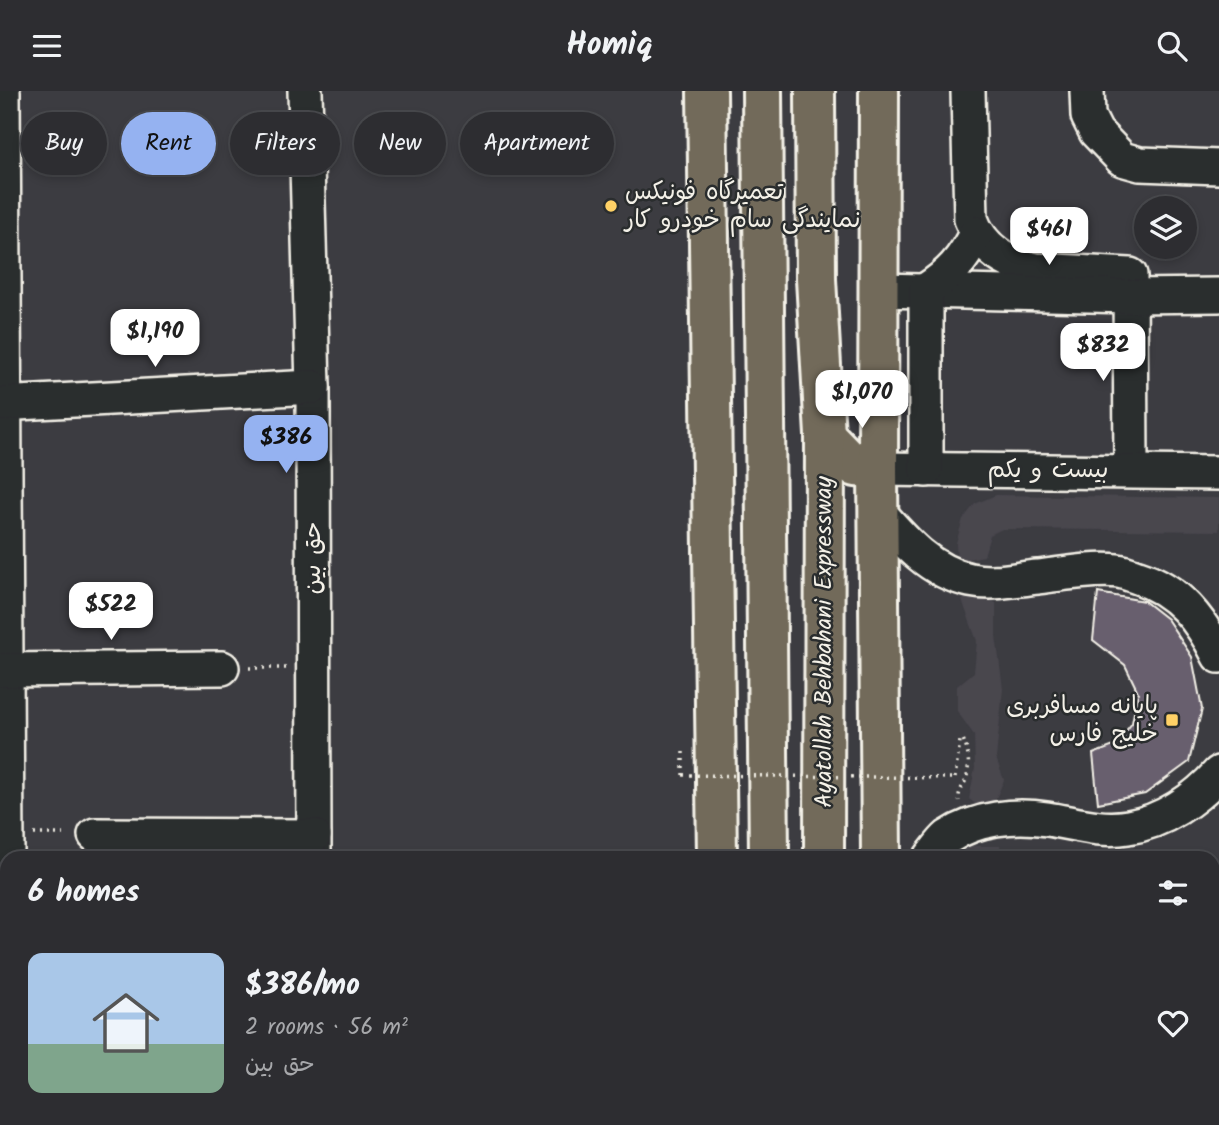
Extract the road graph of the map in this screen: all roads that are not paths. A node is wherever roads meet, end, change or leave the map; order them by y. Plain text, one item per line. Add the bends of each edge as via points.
1 (3, 91) edge
2 (305, 91) edge
3 (707, 91) edge
4 (762, 91) edge
5 (815, 91) edge
6 (878, 91) edge
7 (968, 91) edge
8 (1087, 91) edge
9 (1219, 167) edge
10 (976, 233) junction
11 (880, 290) junction
12 (926, 290) junction
13 (710, 291) junction
14 (1219, 295) edge
15 (1130, 296) junction
16 (313, 387) junction
17 (2, 404) edge
18 (765, 421) junction
19 (825, 435) junction
20 (867, 468) junction
21 (926, 470) junction
22 (1130, 471) junction
23 (1219, 473) edge
24 (824, 498) junction
25 (878, 511) junction
26 (1219, 656) edge
27 (222, 668) road end
28 (3, 670) edge
29 (1219, 773) edge
30 (95, 835) road end
31 (7, 846) edge
32 (314, 847) edge
33 (717, 851) edge
34 (769, 851) edge
35 (824, 851) edge
36 (881, 851) edge
37 (936, 851) edge

1 - 17 street
2 - 16 street, حق بین
3 - 13 main road
4 - 18 main road
5 - 19 main road, Ayatollah Behbahani Expressway via 816,279
6 - 11 main road
7 - 10 street via 971,219
8 - 9 street via 1088,116 1096,132 1122,159 1140,164
10 - 12 street via 958,265
10 - 15 street via 997,254 1022,267 1130,275
11 - 12 street
11 - 20 main road
12 - 15 street
12 - 21 street
13 - 18 main road
13 - 33 main road
14 - 15 street
15 - 22 street
16 - 17 street
16 - 32 street, حق بین
17 - 28 street
18 - 34 main road
19 - 20 main road
19 - 24 main road, Ayatollah Behbahani Expressway
20 - 21 street, بیست و یکم
20 - 24 main road
20 - 25 main road
21 - 22 street, بیست و یکم
22 - 23 street, بیست و یکم
24 - 35 main road, Ayatollah Behbahani Expressway
25 - 26 street via 910,548 944,571 968,580 996,583 1118,571 1155,583 1187,606
25 - 36 main road
27 - 28 street
28 - 31 street
29 - 37 street via 1186,803 1151,822 1126,828 1082,827 1008,817 965,828
30 - 32 street

